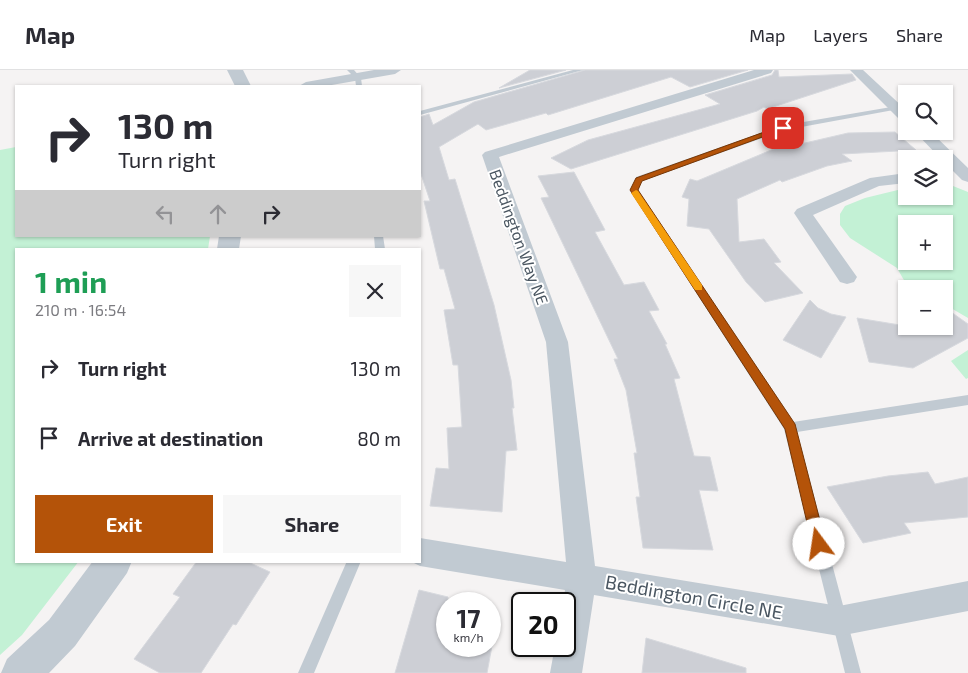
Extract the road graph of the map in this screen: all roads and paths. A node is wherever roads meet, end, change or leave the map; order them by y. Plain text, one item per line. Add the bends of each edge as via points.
1 (235, 70) edge
2 (396, 70) edge
3 (580, 70) edge
4 (767, 70) edge
5 (856, 70) edge
6 (355, 78) edge
7 (242, 85) edge
8 (312, 85) edge
9 (898, 110) edge
10 (421, 113) edge
11 (898, 113) edge
12 (929, 140) edge
13 (965, 174) edge
14 (898, 179) edge
15 (848, 277) dead end
16 (968, 400) edge
17 (790, 428) junction
18 (421, 552) edge
19 (114, 563) edge
20 (353, 563) edge
21 (582, 578) junction
22 (968, 596) edge
23 (839, 621) junction
24 (21, 673) edge
25 (306, 673) edge
26 (566, 673) edge
27 (853, 673) edge

1 - 7 street
2 - 6 street
3 - 10 lane
4 - 21 street, Beddington Way NE via 490,154 557,342
5 - 9 street
6 - 8 street
11 - 17 lane via 783,128 639,179 634,190
12 - 13 street
14 - 15 street via 876,181 803,214
16 - 17 lane
17 - 23 lane
18 - 21 street, Beddington Circle NE
19 - 24 street via 62,632
20 - 25 lane
21 - 23 street, Beddington Circle NE
21 - 26 street
22 - 23 street, Beddington Circle NE
23 - 27 lane

